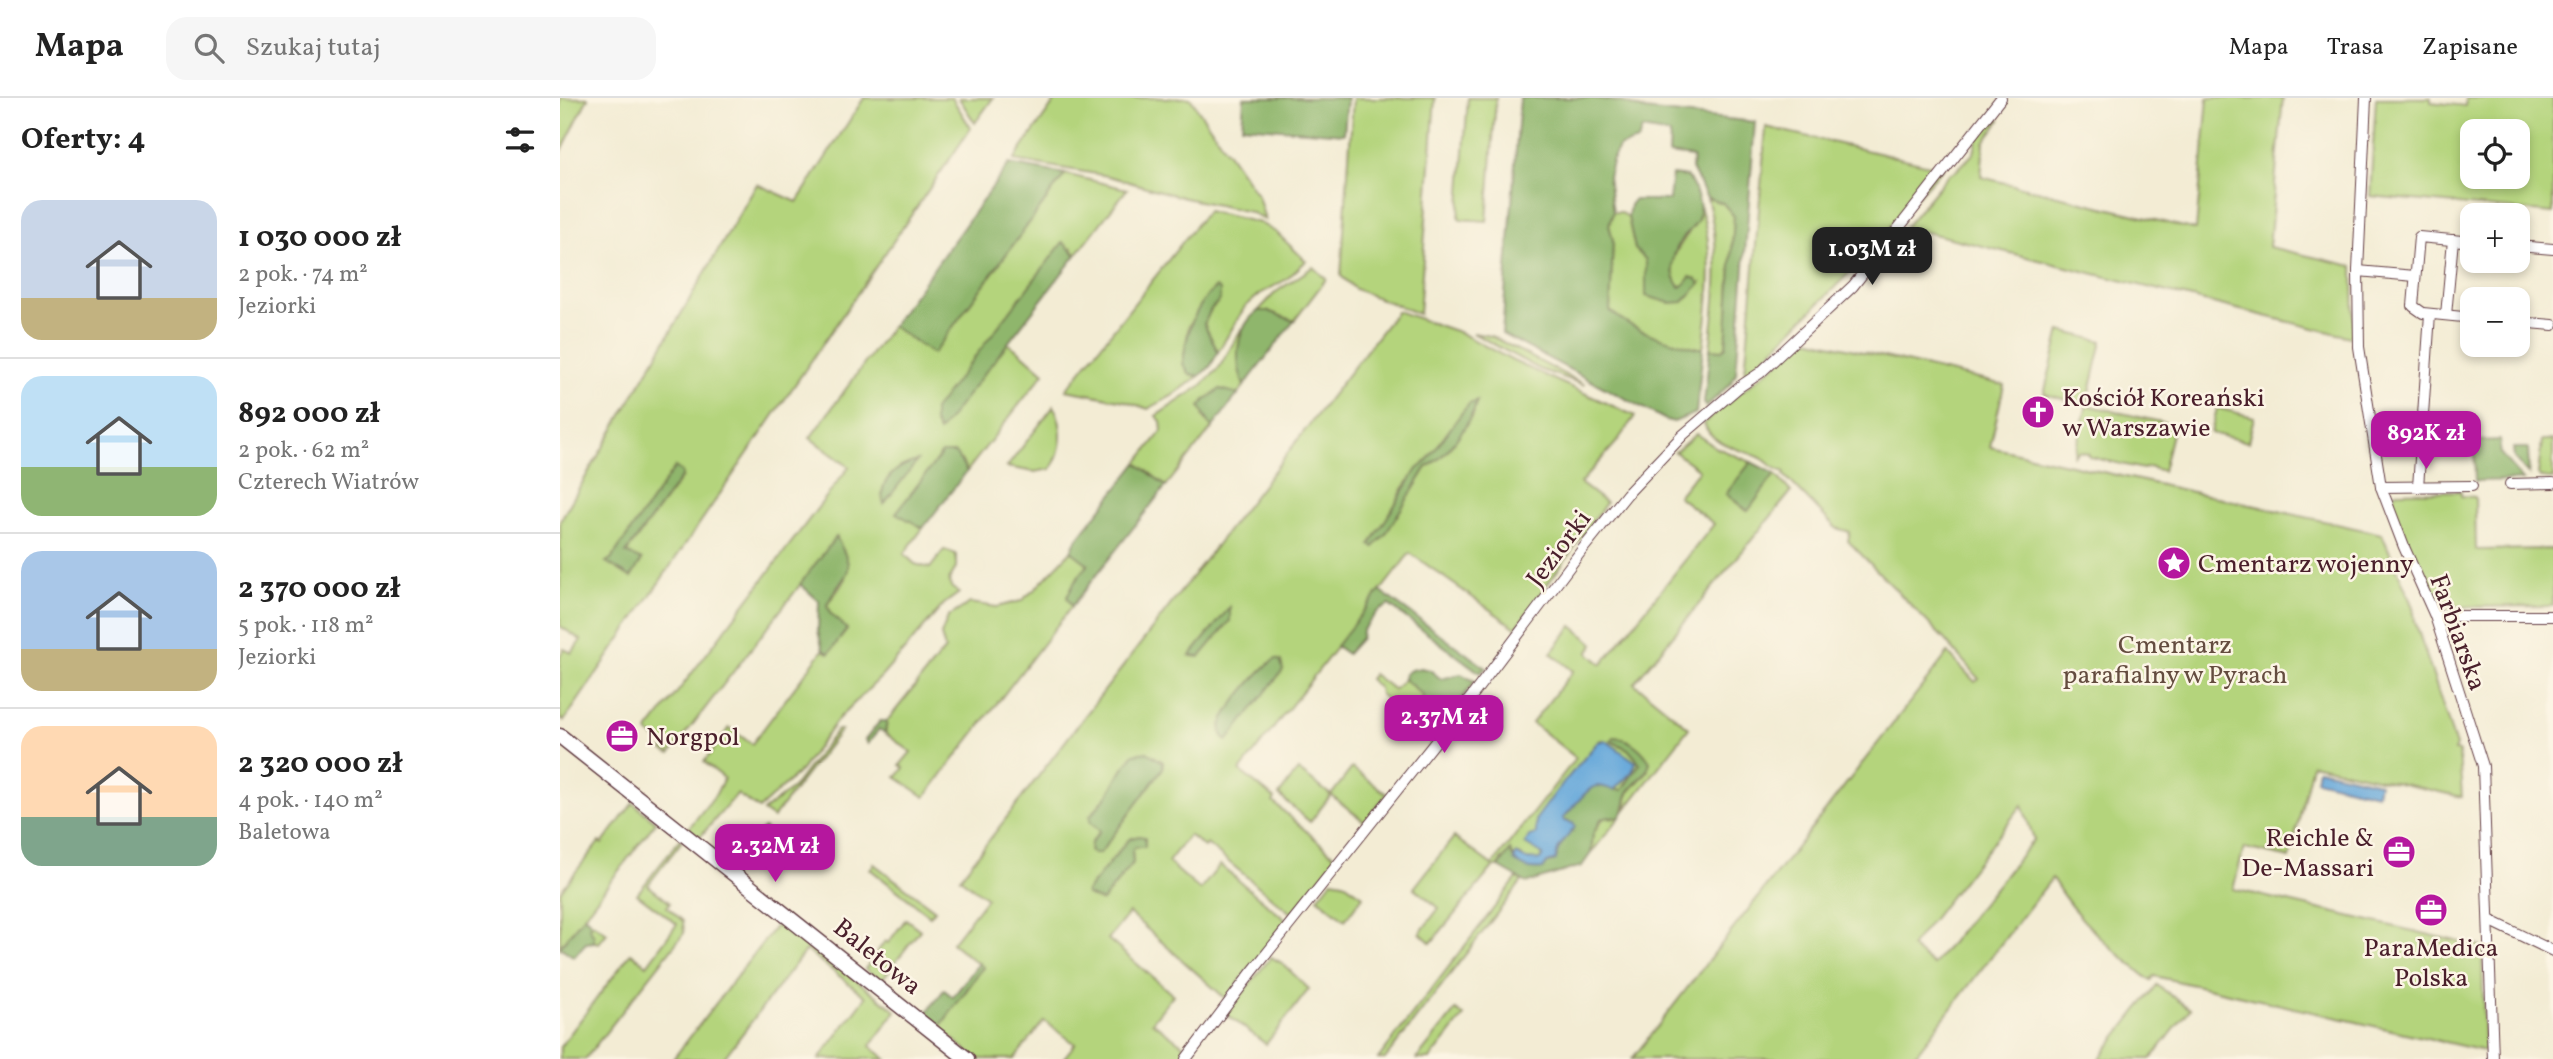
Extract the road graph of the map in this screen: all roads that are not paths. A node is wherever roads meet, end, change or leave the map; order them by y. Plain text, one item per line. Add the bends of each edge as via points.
1 (2001, 98) edge
2 (2366, 98) edge
3 (2453, 240) junction
4 (2460, 241) edge
5 (2530, 247) edge
6 (2553, 249) edge
7 (2358, 271) junction
8 (2415, 276) junction
9 (2430, 314) junction
10 (2446, 315) junction
11 (2460, 317) edge
12 (2530, 323) edge
13 (2553, 325) edge
14 (2553, 483) edge
15 (2510, 484) dead end
16 (2472, 486) dead end
17 (2381, 487) junction
18 (2418, 487) junction
19 (2435, 616) junction
20 (2553, 616) edge
21 (560, 736) edge
22 (2489, 919) junction
23 (2553, 951) edge
24 (967, 1059) edge
25 (1186, 1059) edge
26 (2493, 1059) edge

1 - 25 street, Jeziorki via 1853,286 1760,373 1683,435 1620,503
2 - 7 street, Farbiarska
3 - 4 street
3 - 8 street via 2419,237
3 - 10 street
5 - 6 street
7 - 8 street
7 - 17 street, Farbiarska via 2359,347
8 - 9 street via 2413,306
9 - 10 street
9 - 18 street
10 - 11 street
12 - 13 street
14 - 15 street
16 - 18 street
17 - 18 street
17 - 19 street, Farbiarska
19 - 20 street
19 - 22 street, Farbiarska via 2483,766
21 - 24 street, Baletowa
22 - 23 street
22 - 26 street, Farbiarska

